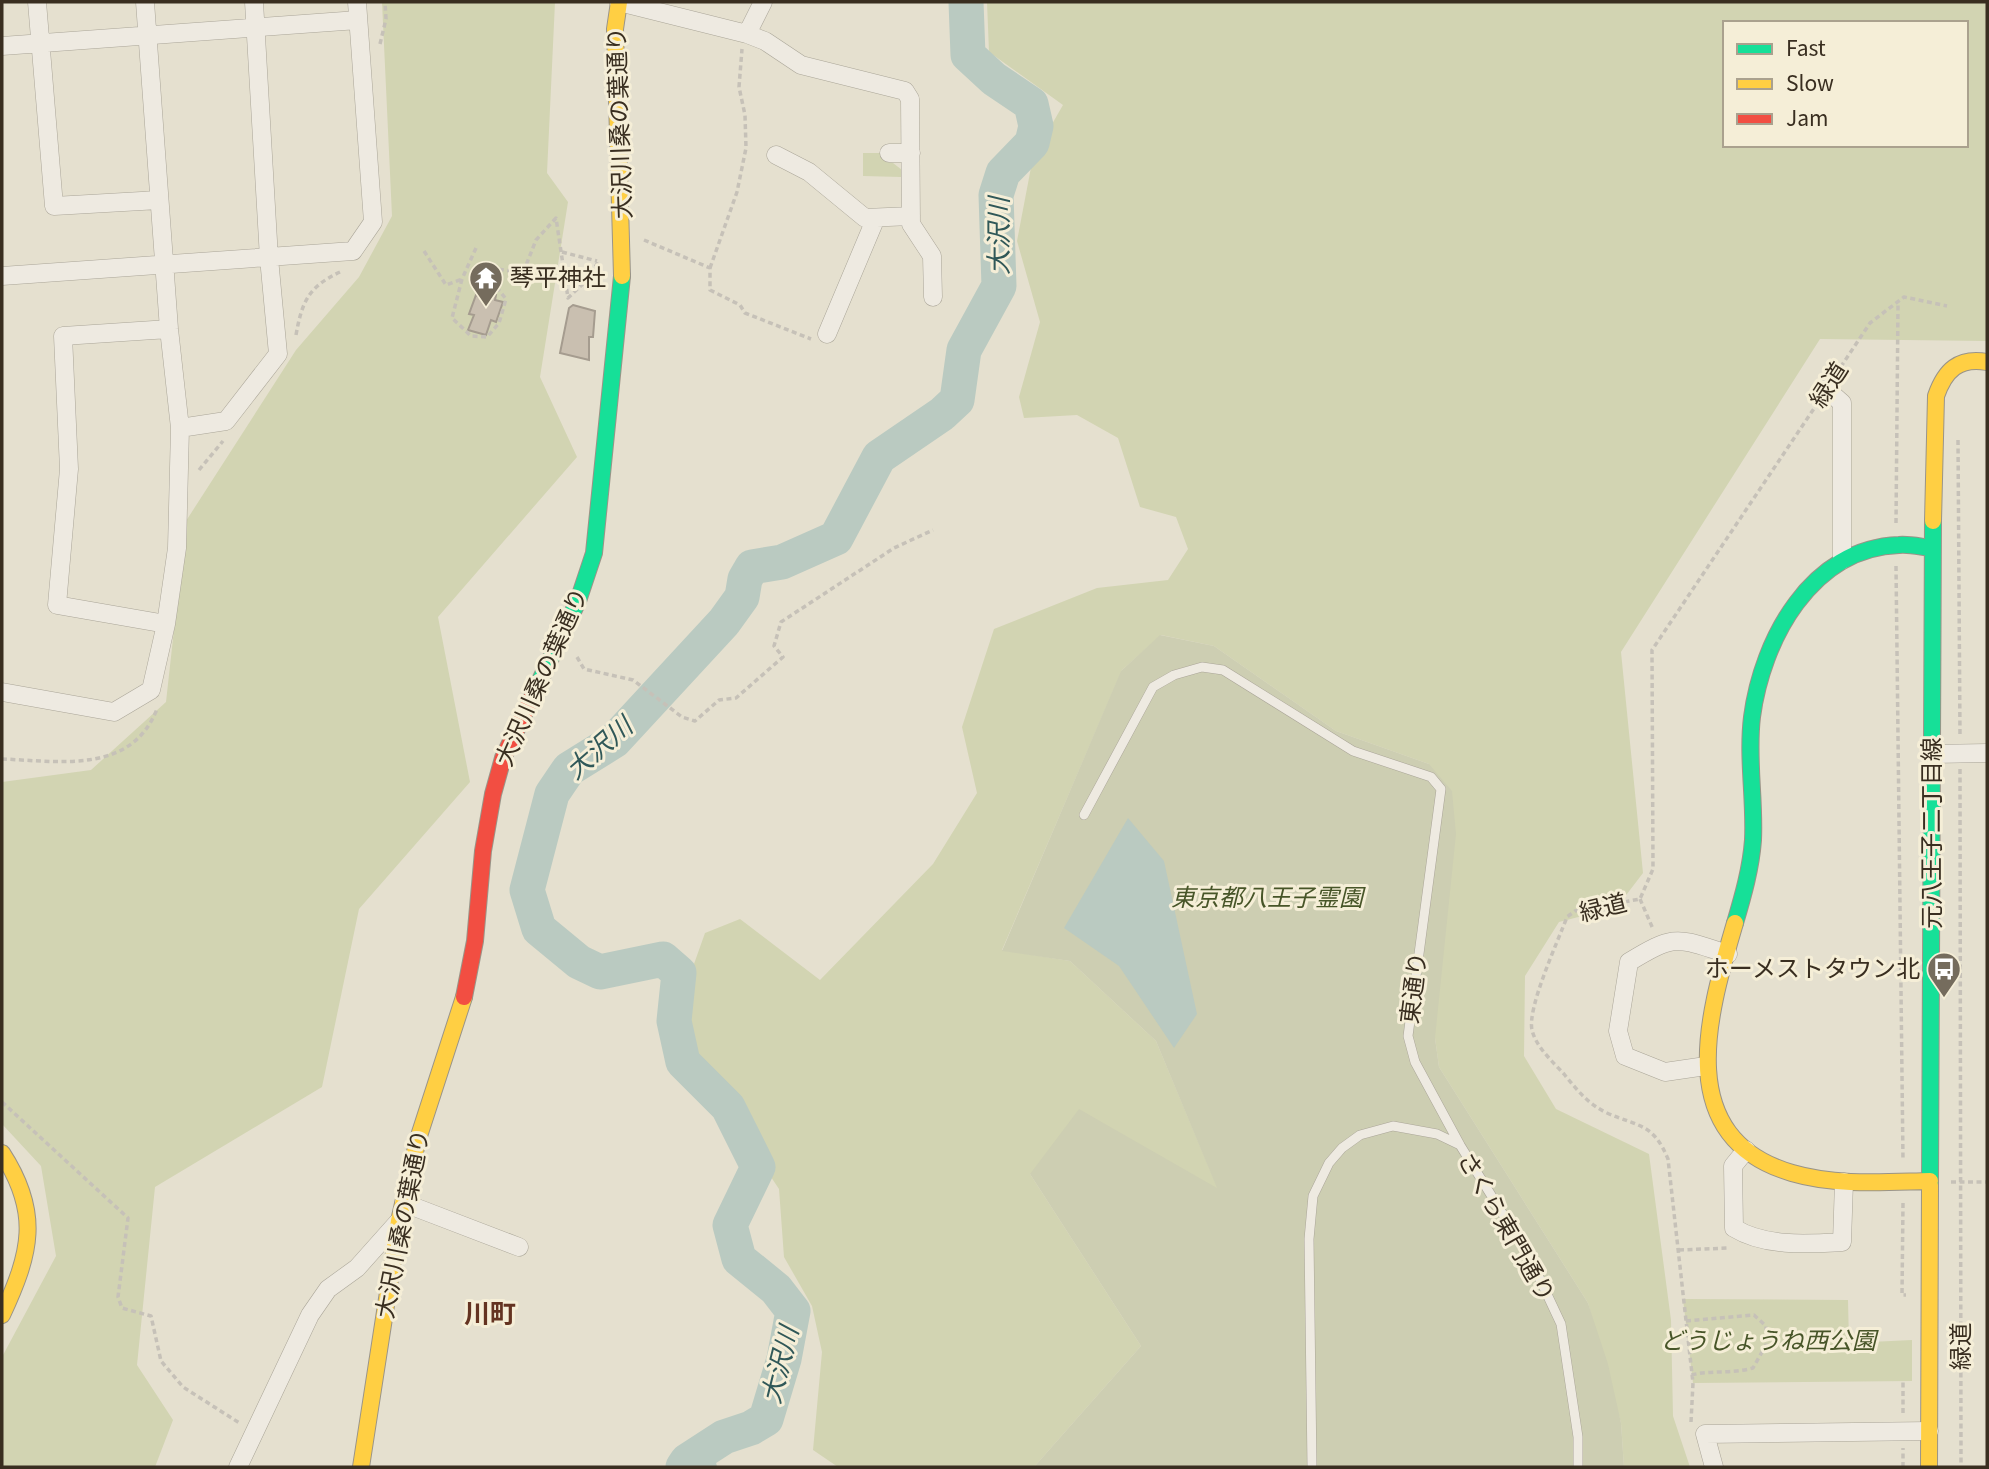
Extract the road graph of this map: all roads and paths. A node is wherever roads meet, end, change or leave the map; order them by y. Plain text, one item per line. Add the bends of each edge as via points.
1 (37, 2) edge
2 (145, 2) edge
3 (254, 2) edge
4 (356, 2) edge
5 (619, 2) edge
6 (763, 2) edge
7 (358, 20) junction
8 (256, 28) junction
9 (147, 34) junction
10 (745, 34) junction
11 (40, 44) junction
12 (2, 46) edge
13 (889, 153) dead end
14 (911, 153) junction
15 (776, 155) dead end
16 (159, 200) junction
17 (911, 216) junction
18 (875, 220) junction
19 (623, 231) junction
20 (477, 248) dead end
21 (424, 251) dead end
22 (562, 252) junction
23 (269, 258) junction
24 (164, 266) junction
25 (710, 268) junction
26 (2, 275) edge
27 (462, 279) junction
28 (933, 297) dead end
29 (1898, 302) junction
30 (1947, 306) dead end
31 (169, 329) junction
32 (823, 338) joint
33 (1987, 362) edge
34 (1826, 389) junction
35 (180, 428) junction
36 (1958, 432) dead end
37 (933, 530) dead end
38 (1895, 544) junction
39 (1931, 548) junction
40 (1842, 561) junction
41 (166, 624) junction
42 (577, 653) dead end
43 (2, 692) edge
44 (1987, 752) edge
45 (1933, 754) junction
46 (1961, 754) junction
47 (1084, 815) dead end
48 (1640, 899) junction
49 (1659, 944) junction
50 (1728, 954) junction
51 (1706, 1066) junction
52 (3, 1104) edge
53 (1460, 1145) junction
54 (1746, 1150) junction
55 (2, 1153) edge
56 (1903, 1181) junction
57 (1930, 1181) junction
58 (1844, 1182) junction
59 (1948, 1182) dead end
60 (1962, 1182) junction
61 (1987, 1182) edge
62 (404, 1203) junction
63 (399, 1221) junction
64 (1746, 1236) junction
65 (519, 1247) dead end
66 (1679, 1250) junction
67 (1912, 1295) dead end
68 (2, 1315) edge
69 (1685, 1321) junction
70 (1691, 1375) junction
71 (254, 1432) junction
72 (1929, 1432) junction
73 (1705, 1434) junction
74 (238, 1467) edge
75 (361, 1467) edge
76 (1311, 1467) edge
77 (1578, 1467) edge
78 (1714, 1467) edge
79 (1929, 1467) edge
80 (1961, 1467) edge

1 - 11 street
2 - 9 street
3 - 8 street
4 - 7 street
5 - 10 street
5 - 19 street, 大沢川桑の葉通り via 615,29
6 - 10 street
7 - 8 street
7 - 23 street via 373,222 353,251
8 - 9 street
8 - 23 street
9 - 11 street
9 - 16 street
10 - 14 street via 765,41 801,65 905,91 910,99
10 - 25 path via 739,88 746,148 737,191
11 - 12 street
11 - 16 street via 54,206
13 - 14 street
14 - 17 street
15 - 18 street via 810,172 865,218
16 - 24 street
17 - 18 street
17 - 28 street via 911,224 932,256
18 - 32 street
19 - 25 path
19 - 62 street, 大沢川桑の葉通り via 621,305 594,553 578,601 500,770 483,850 475,941 463,1000 418,1139
20 - 27 path
21 - 27 path via 446,285
22 - 22 path via 565,275 568,298 598,262
22 - 27 path via 556,218 536,240 523,274 498,269 494,284 506,299 499,323 486,337 471,336 452,318
23 - 24 street
23 - 35 street via 278,354 226,421
24 - 26 street
24 - 31 street
25 - 32 path via 710,290 740,305 746,313
29 - 30 path, 緑道 via 1904,297
29 - 34 path, 緑道 via 1870,323
29 - 38 path
31 - 35 street
31 - 41 street via 63,336 69,469 57,605
33 - 39 street, 元八王子二丁目線 via 1977,359 1955,365 1938,382 1933,406
34 - 40 street via 1842,403
34 - 48 path, 緑道 via 1652,650 1653,869
35 - 41 street via 177,548
36 - 46 path, 緑道
37 - 42 path via 894,548 781,622 774,646 783,657 736,698 719,700 695,721 682,717 633,680 584,669
38 - 39 street
38 - 40 street
38 - 56 path
39 - 45 street, 元八王子二丁目線
40 - 50 street via 1800,598 1760,670 1752,722 1751,855
41 - 43 street via 151,690 114,712
44 - 46 street
45 - 46 street
45 - 57 street, 元八王子二丁目線
46 - 60 path, 緑道
47 - 53 lane, 東通り via 1153,687 1202,667 1223,670 1353,751 1431,777 1441,789 1408,1035 1415,1062
48 - 49 path
48 - 66 path, 緑道 via 1575,911 1567,918 1541,985 1531,1029 1538,1044 1586,1101 1645,1126 1660,1139 1668,1159
49 - 50 street via 1679,939
49 - 51 street via 1629,962 1618,1031 1625,1056 1665,1072
50 - 51 street via 1705,1033
51 - 54 street via 1724,1126
52 - 71 path via 128,1217 118,1297 122,1308 151,1315 161,1361 183,1387
53 - 76 lane, さくら東門通り via 1416,1128 1376,1130 1342,1148 1320,1178 1313,1196 1309,1239
53 - 77 lane, さくら東門通り via 1530,1258 1561,1324 1578,1437
54 - 58 street via 1802,1176
54 - 64 street via 1733,1166 1734,1228
55 - 68 street via 27,1200 30,1223 30,1246 20,1279
56 - 57 street
56 - 58 street
56 - 67 path via 1902,1295
57 - 72 street, 元八王子二丁目線
58 - 64 street via 1842,1241 1803,1245
59 - 60 path
60 - 61 path
60 - 80 path, 緑道
62 - 63 street, 大沢川桑の葉通り
62 - 65 street
63 - 71 street via 357,1268 328,1289 310,1315
63 - 75 street, 大沢川桑の葉通り
64 - 66 path via 1735,1248
66 - 69 path, 緑道
69 - 70 path, 緑道
69 - 70 path via 1754,1315 1766,1326 1766,1345 1753,1368
70 - 73 path, 緑道 via 1691,1423
71 - 74 street
72 - 73 street
72 - 79 street, 元八王子二丁目線
73 - 78 street

